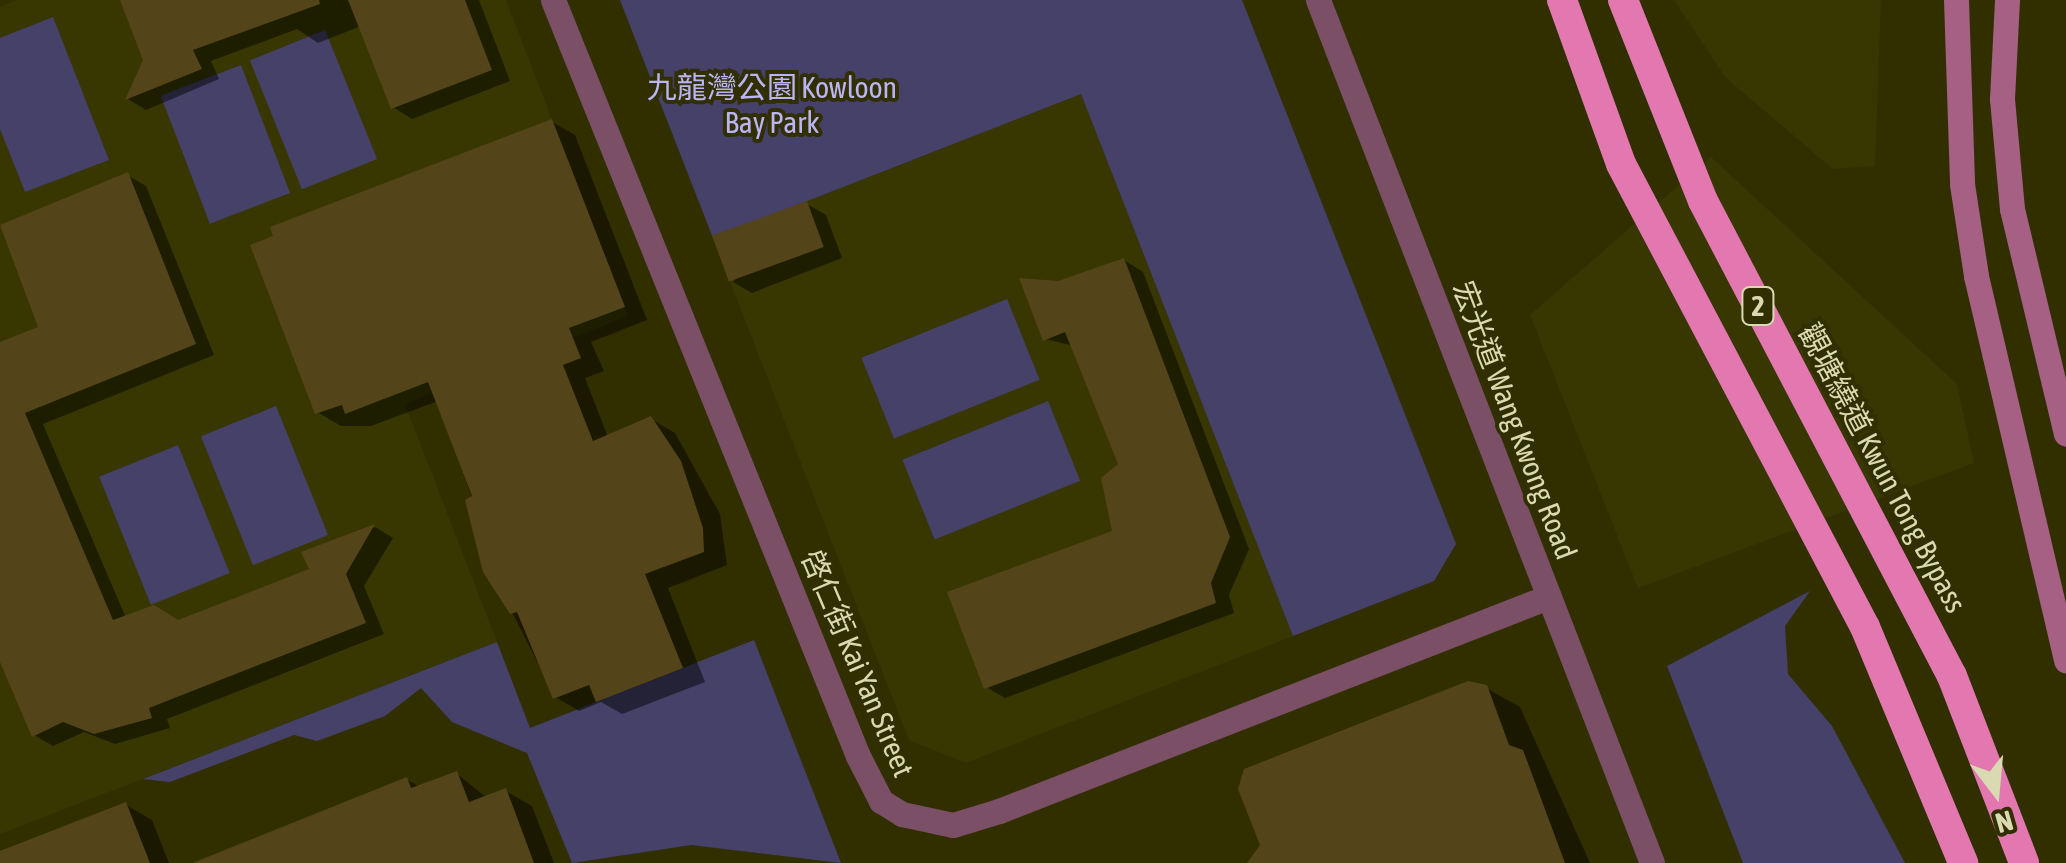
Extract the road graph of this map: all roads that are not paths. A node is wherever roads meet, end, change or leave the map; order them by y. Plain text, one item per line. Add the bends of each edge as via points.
1 (553, 0) edge
2 (1318, 0) edge
3 (1562, 0) edge
4 (1623, 0) edge
5 (1956, 0) edge
6 (2007, 0) edge
7 (2066, 434) edge
8 (1548, 597) junction
9 (2066, 661) edge
10 (1652, 863) edge
11 (1962, 863) edge
12 (2024, 863) edge

1 - 8 street, 啓仁街 Kai Yan Street via 858,756 881,801 902,814 953,824 998,811
2 - 8 street, 宏光道 Wang Kwong Road
3 - 11 highway, 2 via 1636,196 1865,627
4 - 12 highway, 觀塘繞道 Kwun Tong Bypass / 2 via 1704,201 1952,676
5 - 9 main road via 1962,184 1976,276
6 - 7 main road via 2002,99 2012,209
8 - 10 street, 宏光道 Wang Kwong Road

